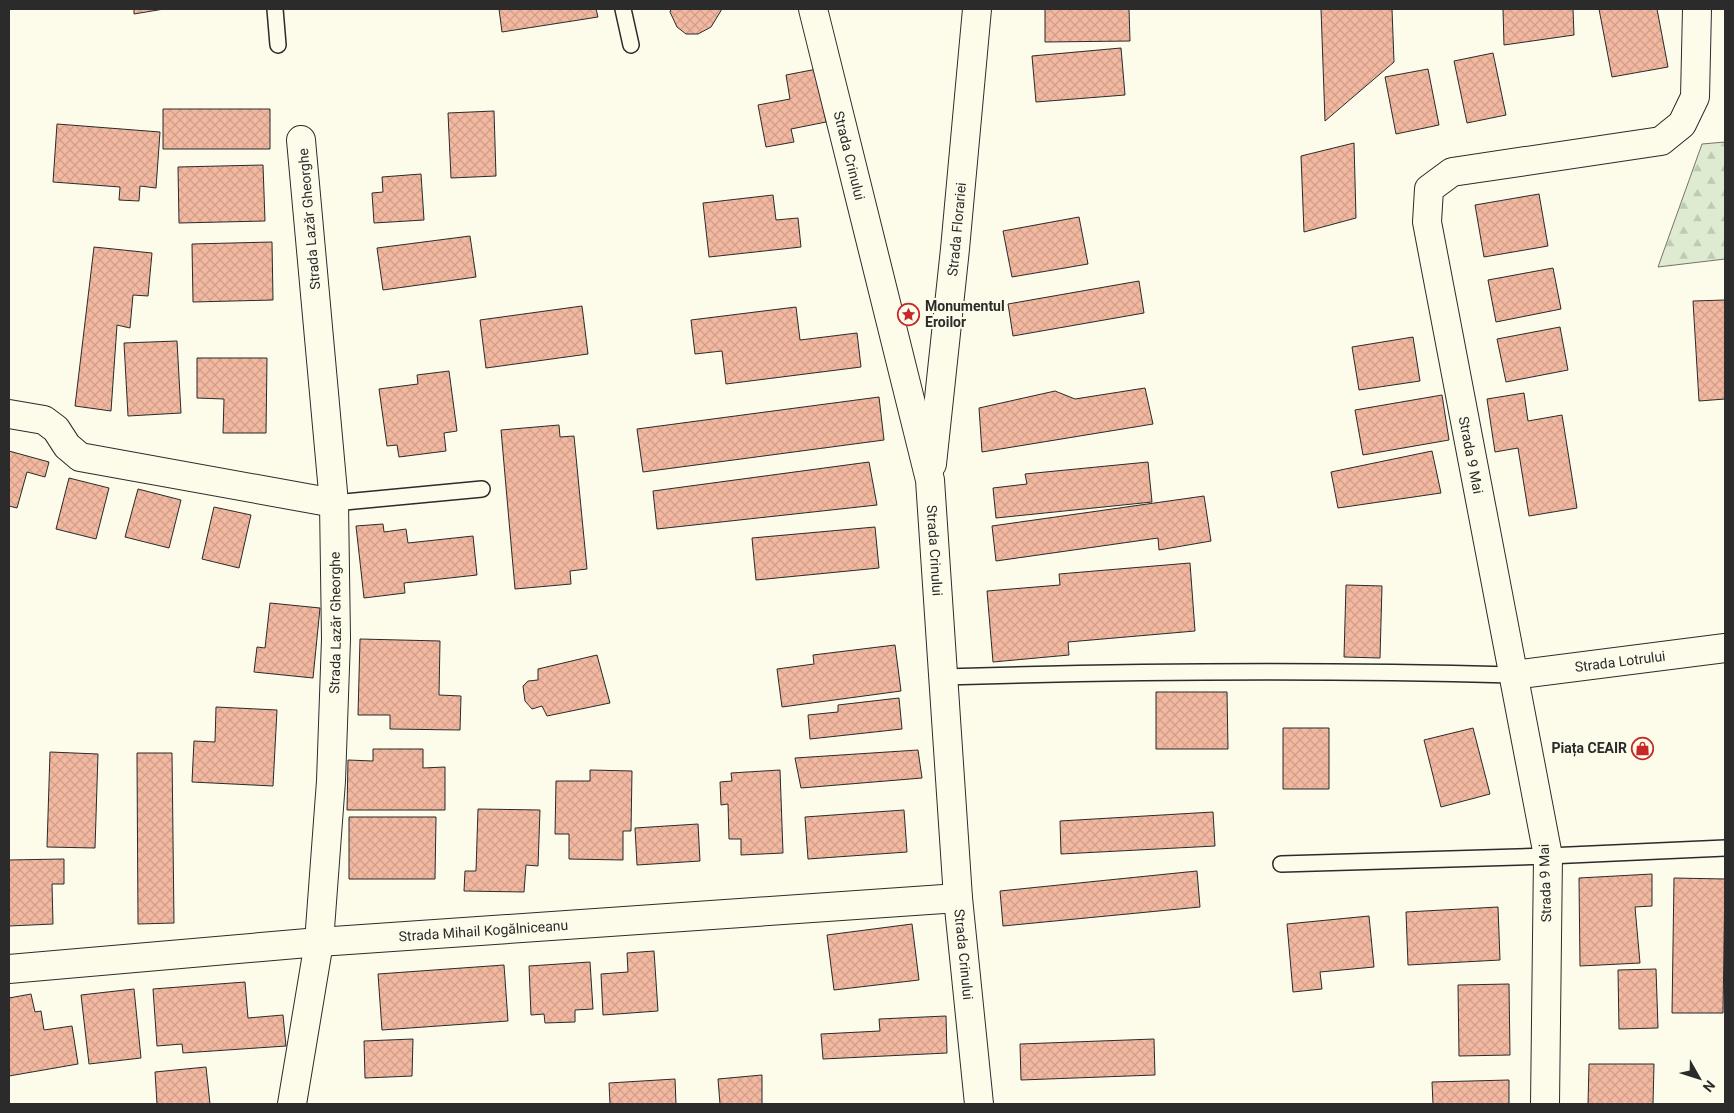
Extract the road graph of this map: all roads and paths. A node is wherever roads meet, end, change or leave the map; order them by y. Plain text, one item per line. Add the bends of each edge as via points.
1 (275, 9) edge
2 (624, 9) edge
3 (813, 9) edge
4 (977, 9) edge
5 (1697, 9) edge
6 (278, 45) dead end
7 (631, 45) dead end
8 (302, 140) dead end
9 (9, 414) edge
10 (930, 480) junction
11 (482, 489) dead end
12 (334, 504) junction
13 (1725, 648) edge
14 (1513, 674) junction
15 (943, 677) junction
16 (1725, 848) edge
17 (1548, 856) junction
18 (1281, 864) dead end
19 (958, 898) junction
20 (319, 942) junction
21 (9, 970) edge
22 (292, 1104) edge
23 (979, 1104) edge
24 (1545, 1104) edge

1 - 6 lane
2 - 7 lane
3 - 10 street, Strada Crinului
4 - 10 street, Strada Florariei
5 - 14 street, Strada 9 Mai via 1695,97 1682,124 1661,141 1452,172 1429,189 1427,222
8 - 12 street, Strada Lazăr Gheorghe
9 - 12 street via 44,420 80,457
10 - 15 street, Strada Crinului
11 - 12 lane
12 - 20 street, Strada Lazăr Gheorghe via 336,639 331,782
13 - 14 street, Strada Lotrului
14 - 15 lane via 1140,671
14 - 17 street, Strada 9 Mai
15 - 19 street, Strada Crinului
16 - 17 lane
17 - 18 lane
17 - 24 street, Strada 9 Mai
19 - 20 street, Strada Mihail Kogălniceanu
19 - 23 street, Strada Crinului
20 - 21 street, Strada Mihail Kogălniceanu
20 - 22 street, Strada Lazăr Gheorghe

